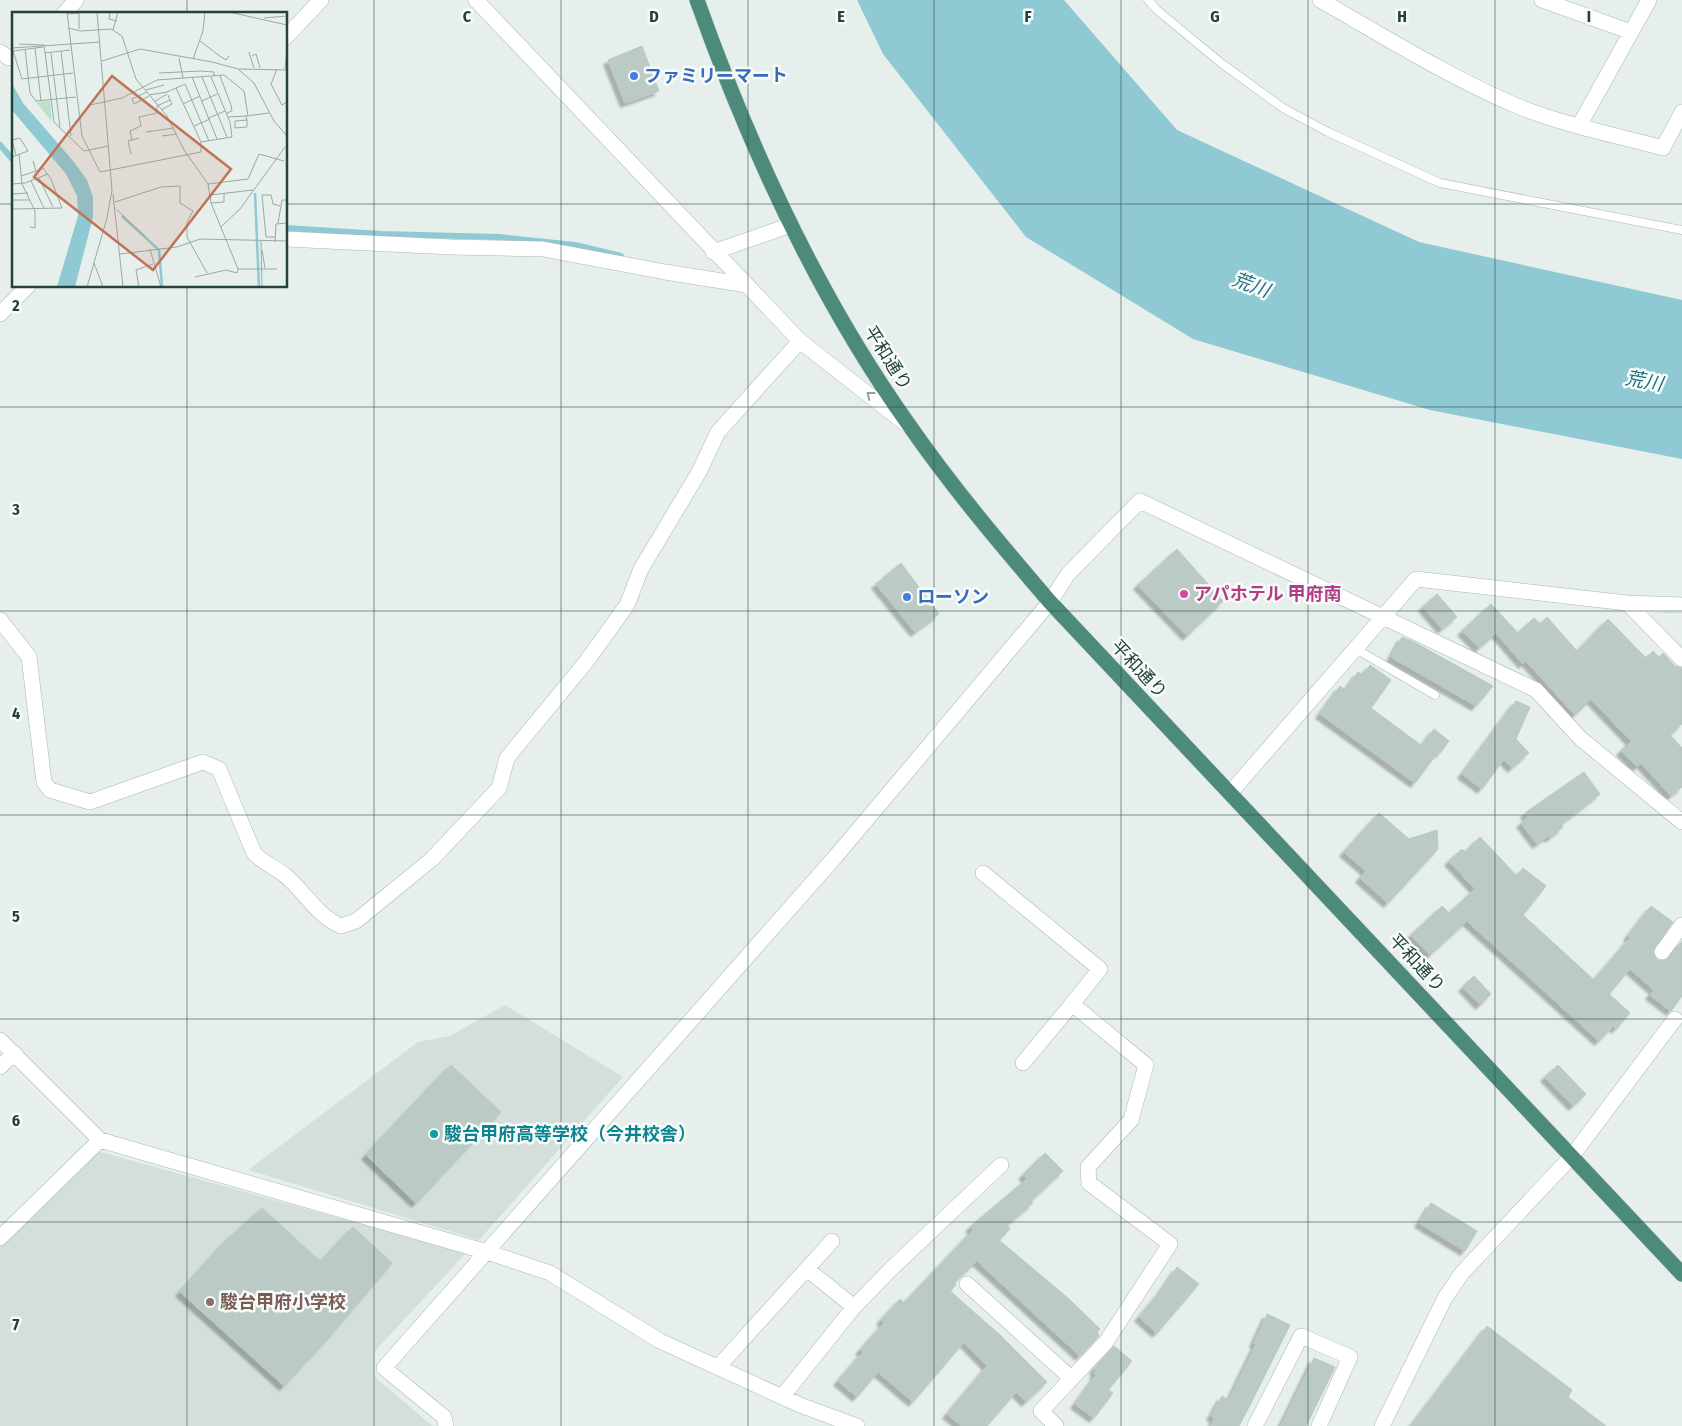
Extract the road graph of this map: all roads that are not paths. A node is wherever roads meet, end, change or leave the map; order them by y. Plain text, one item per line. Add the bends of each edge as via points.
1 (76, 0) edge
2 (321, 0) edge
3 (476, 0) edge
4 (697, 0) edge
5 (1148, 0) edge
6 (1320, 0) edge
7 (1542, 0) edge
8 (1649, 0) edge
9 (66, 12) edge
10 (1631, 32) junction
11 (288, 36) edge
12 (0, 52) edge
13 (12, 57) edge
14 (1682, 112) edge
15 (1579, 126) junction
16 (792, 225) junction
17 (1682, 230) edge
18 (288, 239) edge
19 (713, 252) junction
20 (747, 285) junction
21 (26, 288) edge
22 (0, 314) edge
23 (800, 341) junction
24 (908, 425) junction
25 (1050, 602) junction
26 (1627, 603) junction
27 (1682, 605) edge
28 (1384, 616) junction
29 (0, 620) edge
30 (1356, 649) junction
31 (1682, 659) edge
32 (1435, 694) dead end
33 (1230, 793) junction
34 (1679, 815) edge
35 (983, 873) dead end
36 (1682, 926) edge
37 (1662, 952) dead end
38 (1072, 1004) junction
39 (1678, 1015) edge
40 (0, 1040) edge
41 (14, 1053) junction
42 (1024, 1063) dead end
43 (0, 1067) edge
44 (100, 1140) junction
45 (1572, 1156) junction
46 (1001, 1166) dead end
47 (0, 1238) edge
48 (832, 1241) dead end
49 (487, 1252) junction
50 (807, 1269) junction
51 (1682, 1274) edge
52 (967, 1284) dead end
53 (854, 1307) junction
54 (718, 1368) junction
55 (1071, 1378) junction
56 (782, 1397) junction
57 (446, 1426) edge
58 (857, 1426) edge
59 (1056, 1426) edge
60 (1255, 1426) edge
61 (1319, 1426) edge
62 (1382, 1426) edge

1 - 9 street
2 - 11 street
3 - 19 street
4 - 16 highway, 平和通り via 753,146
5 - 17 lane via 1221,63 1283,108 1384,159 1440,183
6 - 15 street via 1451,74 1518,106
7 - 10 street
8 - 10 street
10 - 15 street
12 - 13 street
14 - 15 street via 1663,148
16 - 19 street
16 - 24 highway, 平和通り via 840,316
18 - 20 street via 543,248
19 - 20 street
20 - 23 street
21 - 22 street
24 -> 23 street
23 - 29 street via 718,432 699,472 640,569 627,606 586,662 507,758 499,788 432,859 356,921 341,926 327,920 285,876 263,863 254,853 219,769 203,762 90,802 50,790 44,782 29,657
24 - 25 highway, 平和通り via 968,506
25 - 28 street via 1068,574 1140,500
25 - 33 highway, 平和通り
25 - 49 street via 836,856
26 - 27 street
26 - 28 street via 1416,579
26 - 31 street
28 - 30 street
28 - 34 street via 1536,690 1580,738
30 - 32 lane
30 - 33 street
33 - 45 highway, 平和通り
35 - 38 street via 1100,970
36 - 37 street
38 - 42 street
38 - 55 street via 1146,1065 1131,1120 1088,1167 1089,1183 1170,1244 1106,1342
39 - 45 street
40 - 41 street
41 - 43 street
41 - 44 street
44 - 47 street
44 - 49 street
45 - 51 highway, 平和通り
45 - 62 street via 1462,1273 1445,1298
46 - 53 street
48 - 50 street
49 - 54 street via 550,1273 660,1342
49 - 57 street via 384,1368 444,1417
50 - 53 street
50 - 54 street
52 - 55 street
53 - 56 street
54 - 56 street
55 - 59 street via 1041,1411
56 - 58 street
60 - 61 street via 1301,1336 1350,1357

